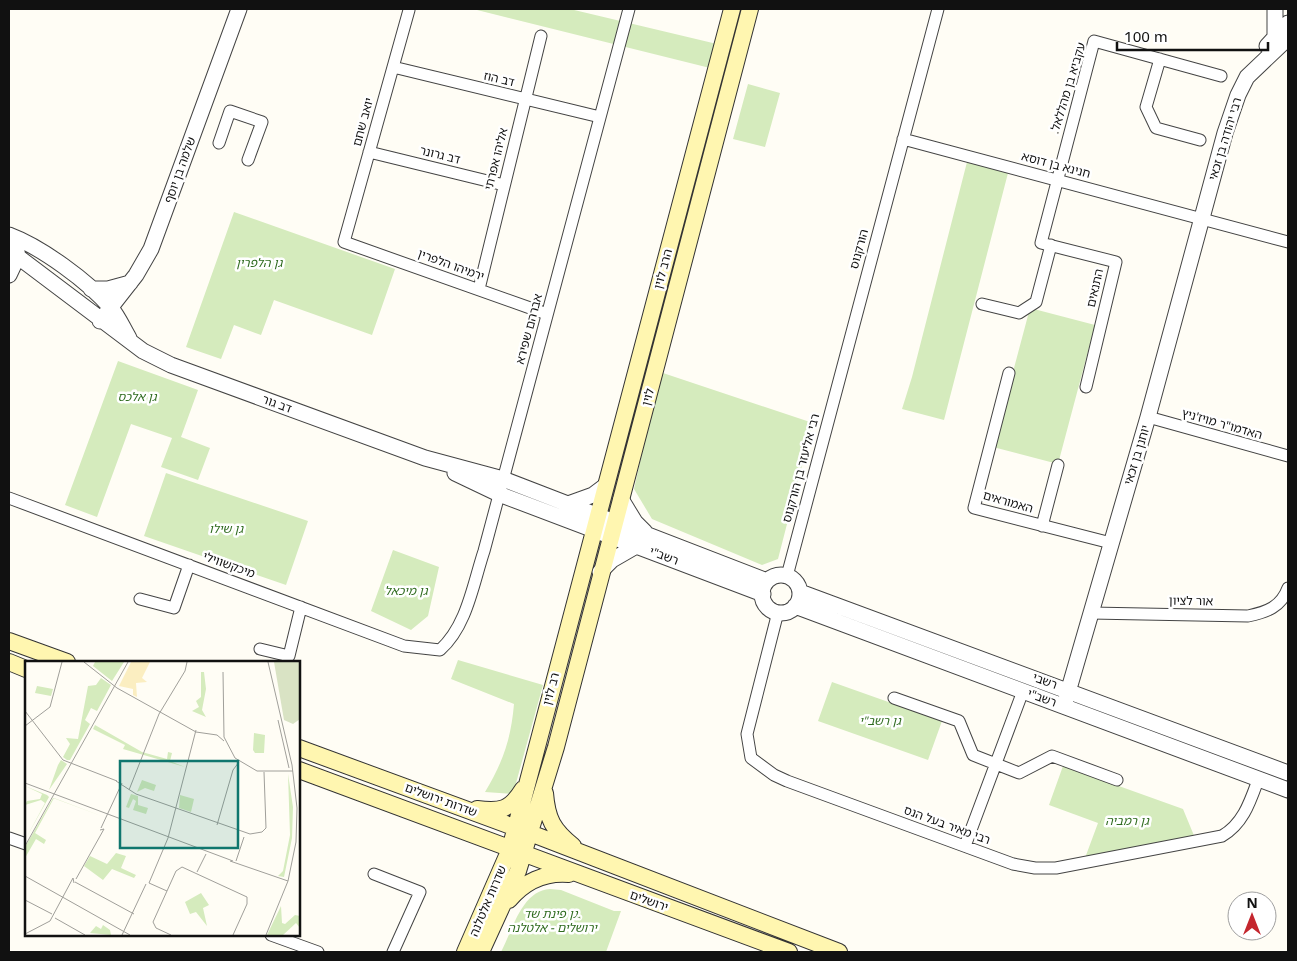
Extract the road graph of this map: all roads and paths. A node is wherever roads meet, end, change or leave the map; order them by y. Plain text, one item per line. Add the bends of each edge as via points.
1 (239, 9) edge
2 (629, 9) edge
3 (732, 9) edge
4 (750, 9) edge
5 (938, 9) edge
6 (1275, 9) edge
7 (1283, 9) edge
8 (409, 10) dead end
9 (1288, 14) edge
10 (1288, 23) edge
11 (541, 36) dead end
12 (1283, 41) edge
13 (1160, 59) junction
14 (393, 67) junction
15 (1221, 76) dead end
16 (525, 99) junction
17 (600, 116) junction
18 (903, 139) junction
19 (1200, 140) dead end
20 (219, 143) dead end
21 (370, 152) junction
22 (248, 160) dead end
23 (1056, 180) junction
24 (504, 185) junction
25 (1203, 219) junction
26 (344, 242) joint
27 (1288, 242) edge
28 (12, 244) edge
29 (1050, 245) junction
30 (37, 271) junction
31 (9, 276) edge
32 (130, 283) junction
33 (91, 289) junction
34 (479, 289) junction
35 (982, 304) dead end
36 (111, 308) junction
37 (547, 314) junction
38 (100, 321) junction
39 (132, 343) junction
40 (842, 367) joint
41 (1008, 374) dead end
42 (1086, 387) dead end
43 (1148, 417) junction
44 (1288, 456) edge
45 (425, 458) junction
46 (1058, 465) dead end
47 (503, 479) junction
48 (605, 486) junction
49 (499, 494) junction
50 (9, 498) edge
51 (621, 499) junction
52 (568, 504) junction
53 (595, 523) junction
54 (1042, 526) junction
55 (612, 528) junction
56 (643, 540) junction
57 (1111, 543) junction
58 (189, 565) junction
59 (600, 572) junction
60 (787, 576) junction
61 (765, 588) junction
62 (1286, 593) edge
63 (140, 599) dead end
64 (798, 599) junction
65 (301, 607) junction
66 (778, 612) junction
67 (1091, 613) junction
68 (9, 641) edge
69 (260, 649) dead end
70 (440, 650) joint
71 (64, 661) edge
72 (9, 662) edge
73 (25, 669) edge
74 (1069, 690) junction
75 (1023, 691) junction
76 (894, 698) dead end
77 (1064, 706) junction
78 (300, 748) edge
79 (996, 764) junction
80 (300, 770) edge
81 (1288, 773) edge
82 (1117, 780) dead end
83 (1258, 780) junction
84 (527, 783) junction
85 (544, 786) junction
86 (1288, 790) edge
87 (460, 807) junction
88 (458, 829) junction
89 (523, 830) junction
90 (9, 838) edge
91 (25, 844) edge
92 (965, 846) junction
93 (517, 851) junction
94 (584, 854) junction
95 (374, 874) dead end
96 (583, 876) junction
97 (495, 886) junction
98 (502, 909) junction
99 (274, 936) edge
100 (318, 952) edge
101 (393, 952) edge
102 (465, 952) edge
103 (481, 952) edge
104 (789, 952) edge
105 (839, 952) edge

1 - 32 street, שלמה בן יוסף via 151,249
2 - 17 street, אברהם שפירא
3 - 48 main road, הרב לוין
4 - 51 main road, לוין
5 - 18 street
6 - 12 street
7 - 9 street
8 - 14 street, יואב שחם
10 - 12 street, רבי יהודה בן זכאי
11 - 16 street, אליהו אפרתי
12 - 25 street, רבי יהודה בן זכאי via 1247,77 1238,95
13 - 15 street, .עקביא בן מהללאל
13 - 19 street via 1146,107 1156,128
13 - 23 street, .עקביא בן מהללאל via 1094,41
14 - 16 street, דב הוז
14 - 21 street, יואב שחם
16 - 17 street, דב הוז
16 - 24 street, אליהו אפרתי
17 - 37 street, אברהם שפירא
18 - 23 street, חנינא בן דוסא
18 - 40 street, הורקנוס
20 - 22 street via 230,111 262,122
21 - 24 street, דב גרונר
21 - 26 street, יואב שחם
23 - 25 street, חנינא בן דוסא
23 - 29 street via 1041,243
24 - 34 street, אליהו אפרתי
25 - 27 street, חנינא בן דוסא
25 - 43 street, יוחנן בן זכאי
26 - 34 street, ירמיהו הלפרין
28 - 30 street, דב גור
28 - 31 street
28 - 33 street, דב גור via 59,264
29 - 35 street via 1036,302 1019,313
29 - 42 street, התנאים via 1116,262
30 - 31 street
30 - 38 street, דב גור
32 - 33 street via 108,289
32 - 36 street, שלמה בן יוסף
33 - 36 street, דב גור
34 - 37 street, ירמיהו הלפרין
36 - 38 street, שלמה בן יוסף
36 - 39 street, דב גור
37 - 47 street, אברהם שפירא
38 - 39 street, דב גור
39 - 45 street, דב גור via 171,365
40 - 60 street, רבי אליעזר בן הורקנוס
41 - 54 street, האמוראים via 974,508
43 - 44 street, האדמו"ר מויז'ניץ
43 - 57 street, יוחנן בן זכאי
45 - 47 street, דב גור
45 - 49 street, דב גור
46 - 54 street
47 - 49 street, אברהם שפירא
47 - 52 street, דב גור
48 - 52 street via 593,495
48 - 53 main road, הרב לוין
49 - 53 street, דב גור
49 - 70 street, אברהם שפירא via 459,628
50 - 58 street, מיכקשווילי
51 - 55 main road, לוין
51 - 56 street
52 - 53 street, דב גור
53 - 55 street
53 - 84 main road, רב לוין
54 - 57 street, האמוראים
55 - 56 street
55 - 59 main road, לוין
56 - 59 street
56 - 61 street, רשב"י
57 - 67 street, יוחנן בן זכאי
58 - 63 street via 174,608
58 - 65 street, מיכקשווילי
59 - 85 main road, לוין
60 - 61 street via 776,576
60 - 64 street via 796,582
61 - 66 street via 767,606
62 - 67 street, אור לציון via 1266,612 1248,616
64 - 66 street via 790,610
64 - 74 street, רשבי
64 - 75 street, רשב"י
65 - 69 street via 289,656
65 - 70 street, מיכקשווילי via 404,646
66 - 92 street, רבי מאיר בעל הנס via 747,734 751,758 787,781
67 - 74 street, יוחנן בן זכאי
68 - 71 main road
72 - 73 main road
74 - 77 street, יוחנן בן זכאי
74 - 81 street, רשבי
75 - 77 street, רשב"י
75 - 79 street
76 - 79 street via 959,722 973,755
77 - 83 street, רשב"י
78 - 87 main road, שדרות ירושלים
79 - 82 street via 1019,772 1052,756
79 - 92 street
80 - 88 main road
83 - 86 street, רשב"י
83 - 92 street, רבי מאיר בעל הנס via 1235,829 1222,836 1056,868 1013,864
84 - 87 main road via 508,807 490,810
84 - 89 main road, רב לוין
85 - 89 main road, לוין
85 - 94 main road via 548,818 560,836
87 - 89 main road, שדרות ירושלים
88 - 93 main road, שדרות ירושלים
88 - 97 main road via 489,851 496,867
89 - 93 main road, שדרות אלטלנה
89 - 94 main road, שדרות ירושלים
90 - 91 street
93 - 96 main road, ירושלים
93 - 97 main road, שדרות אלטלנה
93 - 98 main road, שדרות אלטלנה
94 - 105 main road, ירושלים
95 - 101 street via 420,892
96 - 98 main road via 560,873 536,879 516,891
96 - 104 main road, ירושלים
97 - 102 main road, שדרות אלטלנה
98 - 103 main road, שדרות אלטלנה
99 - 100 street

